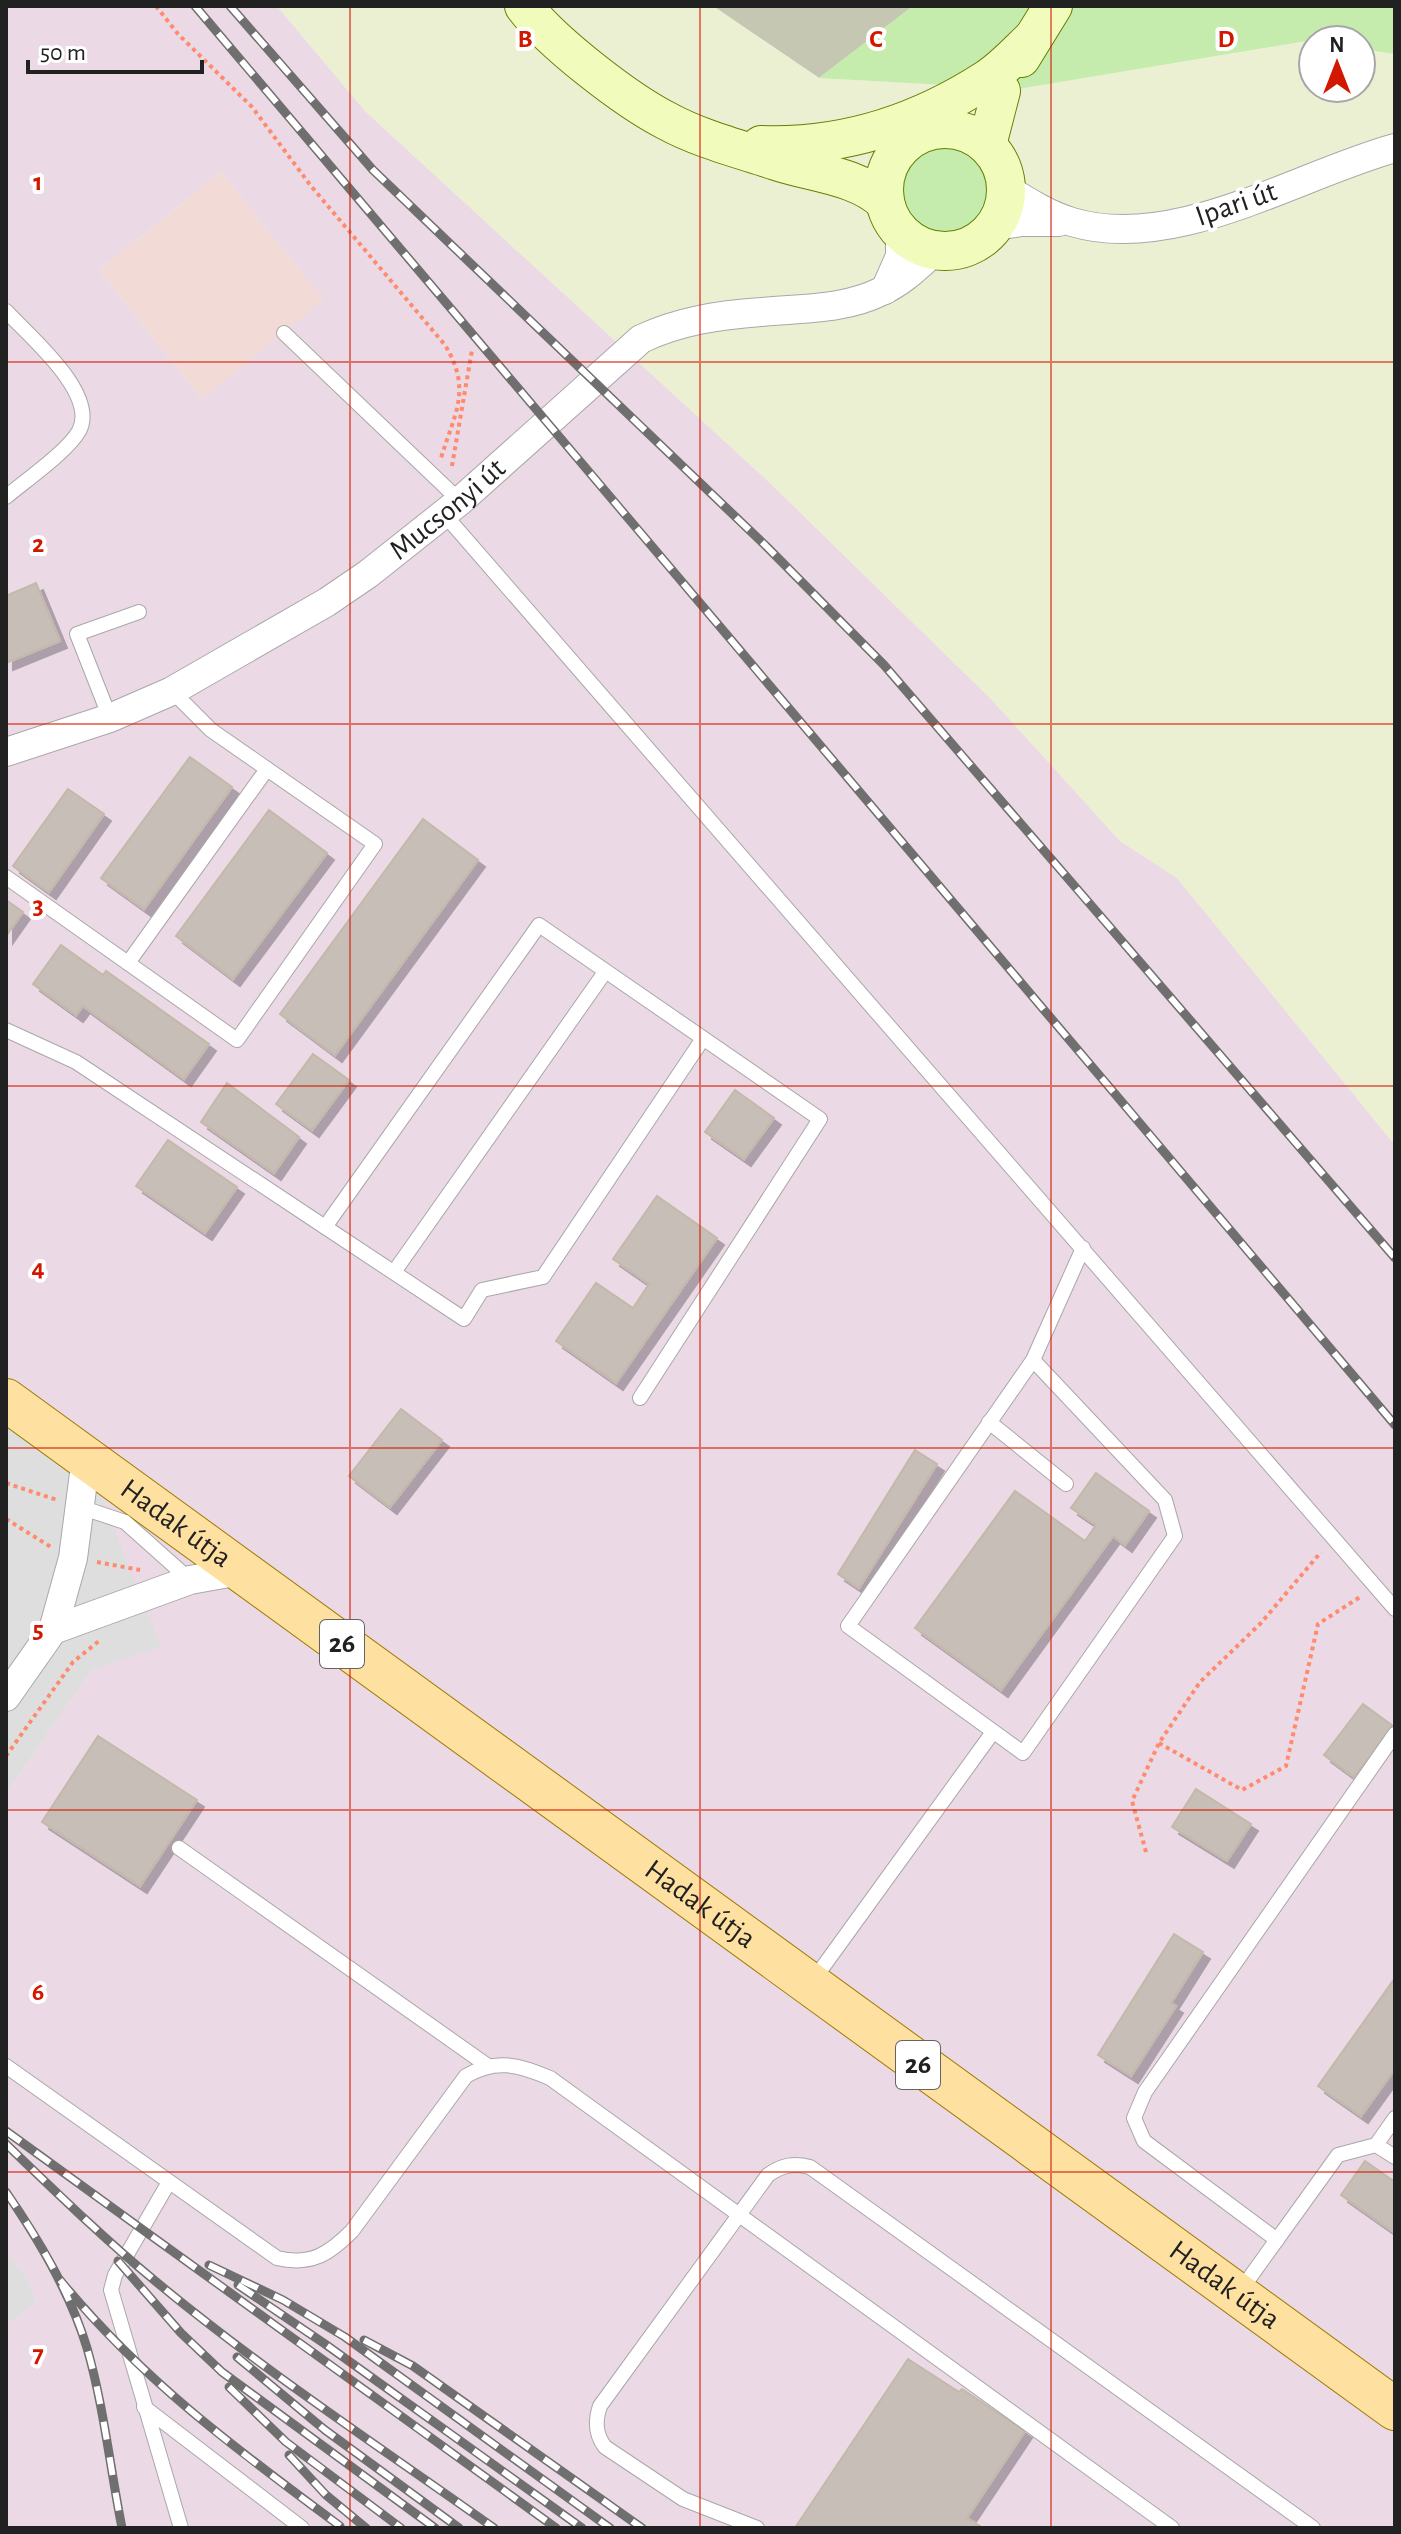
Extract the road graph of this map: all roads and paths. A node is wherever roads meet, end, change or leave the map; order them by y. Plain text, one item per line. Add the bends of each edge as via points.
1 (156, 6) edge
2 (524, 6) edge
3 (1053, 6) edge
4 (1033, 38) junction
5 (975, 138) junction
6 (719, 141) junction
7 (1395, 148) edge
8 (892, 158) junction
9 (828, 175) junction
10 (1007, 189) junction
11 (892, 217) junction
12 (1072, 222) junction
13 (995, 226) junction
14 (936, 250) junction
15 (884, 291) junction
16 (6, 311) edge
17 (284, 333) dead end
18 (472, 350) dead end
19 (435, 477) junction
20 (6, 497) edge
21 (450, 502) junction
22 (139, 612) dead end
23 (172, 691) junction
24 (110, 718) junction
25 (6, 752) edge
26 (267, 769) junction
27 (6, 877) edge
28 (128, 963) junction
29 (605, 972) junction
30 (6, 1030) edge
31 (702, 1040) junction
32 (325, 1227) junction
33 (1083, 1248) junction
34 (394, 1272) junction
35 (1033, 1360) junction
36 (640, 1398) dead end
37 (6, 1400) edge
38 (989, 1422) junction
39 (86, 1458) junction
40 (6, 1483) edge
41 (1066, 1484) dead end
42 (80, 1507) junction
43 (1333, 1538) junction
44 (240, 1571) junction
45 (190, 1580) junction
46 (1376, 1587) junction
47 (1395, 1609) edge
48 (53, 1630) junction
49 (105, 1636) dead end
50 (6, 1697) edge
51 (993, 1732) junction
52 (1395, 1734) edge
53 (1159, 1743) junction
54 (6, 1756) edge
55 (179, 1848) dead end
56 (1146, 1852) dead end
57 (810, 1986) junction
58 (6, 2066) edge
59 (488, 2066) junction
60 (1395, 2118) edge
61 (1376, 2145) junction
62 (1395, 2157) edge
63 (169, 2182) junction
64 (738, 2215) junction
65 (1277, 2240) junction
66 (1237, 2295) junction
67 (144, 2407) junction
68 (1395, 2409) edge
69 (181, 2528) edge
70 (302, 2528) edge
71 (757, 2528) edge
72 (1172, 2528) edge
73 (1313, 2528) edge

1 - 19 path via 252,107 445,345 461,387
2 - 6 main road via 575,57 629,97 666,121
3 - 4 main road
4 - 5 main road
4 - 6 main road via 987,79 883,129 799,144
5 - 8 main road via 946,129 922,133
5 - 10 main road via 999,161
6 - 9 main road
7 - 12 street, Ipari út via 1192,222 1126,229
8 - 9 main road via 862,173
8 - 11 main road via 884,179
9 - 11 main road via 872,192
10 - 12 street, Ipari út
10 - 13 main road
11 - 14 main road via 919,246
11 - 15 street via 900,256
12 - 13 street, Ipari út
13 - 14 main road via 964,248
14 - 15 street, Mucsonyi út
15 - 21 street, Mucsonyi út via 845,305 703,318 641,339
16 - 20 lane via 70,381 83,406 80,430 71,442
17 - 19 lane
18 - 21 path
19 - 21 lane
21 - 23 street, Mucsonyi út via 368,574 327,602
21 - 33 lane
22 - 24 lane via 77,634
23 - 24 street, Mucsonyi út
23 - 26 lane via 211,730
24 - 25 street, Mucsonyi út
26 - 28 lane
26 - 28 lane via 375,844 237,1040
27 - 28 lane
29 - 31 lane
29 - 32 lane via 539,925
29 - 34 lane
30 - 32 lane via 76,1062
31 - 34 lane via 543,1277 482,1290 464,1319
31 - 36 lane via 820,1119
32 - 34 lane
33 - 35 lane
33 - 43 lane
35 - 38 lane
35 - 51 lane via 1165,1500 1175,1536 1023,1753
37 - 39 main road, Hadak útja / 26
38 - 41 lane
38 - 51 lane via 848,1626
39 - 42 street
39 - 44 main road, Hadak útja / 26
40 - 42 path
42 - 45 lane via 125,1522
42 - 48 street via 73,1558
43 - 46 lane
43 - 53 path via 1261,1623 1200,1682
44 - 45 street
44 - 57 main road, Hadak útja / 26
45 - 48 street
46 - 47 lane
46 - 53 path via 1318,1624 1286,1766 1242,1790
48 - 50 street
49 - 54 path via 73,1662
51 - 57 lane
52 - 65 lane via 1145,2092 1134,2118 1144,2141
53 - 56 path via 1132,1801
55 - 59 lane
57 - 66 main road, Hadak útja / 26
58 - 63 lane
59 - 63 lane via 466,2076 332,2251 293,2262 277,2258
59 - 64 lane via 525,2067 550,2078
60 - 61 lane
61 - 62 lane
61 - 65 lane via 1338,2155
63 - 67 lane via 111,2290
64 - 71 lane via 600,2406 596,2424 605,2447 668,2491
64 - 72 lane
64 - 73 lane via 775,2170 792,2164 810,2167
65 - 66 lane
66 - 68 main road, Hadak útja / 26
67 - 69 lane
67 - 70 lane

